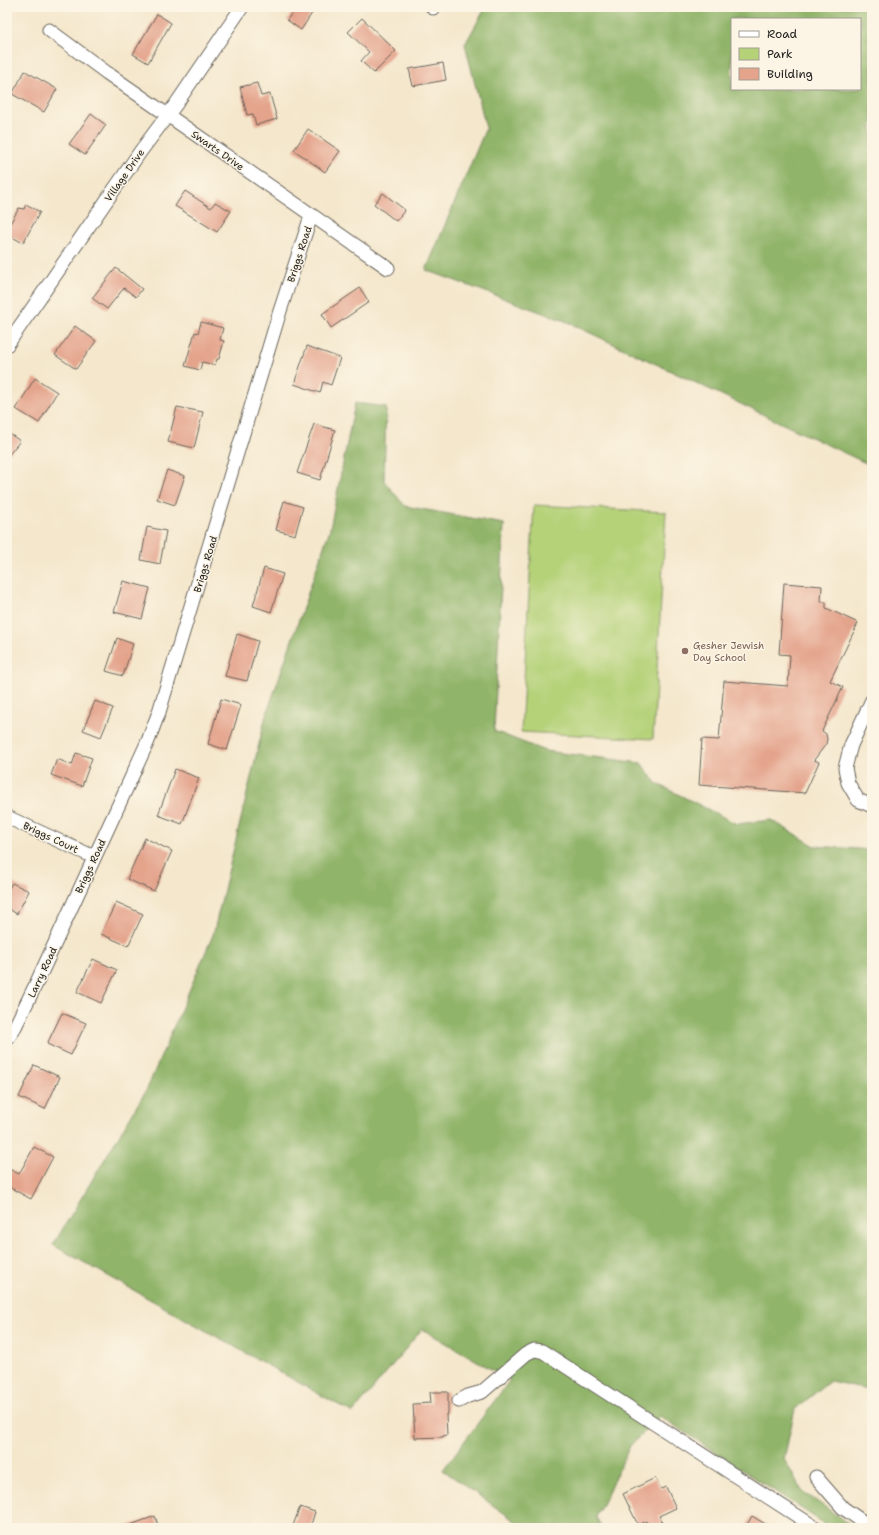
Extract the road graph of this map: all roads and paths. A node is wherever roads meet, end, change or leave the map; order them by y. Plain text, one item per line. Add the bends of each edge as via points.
1 (242, 7) edge
2 (49, 30) dead end
3 (168, 115) junction
4 (311, 216) junction
5 (388, 268) dead end
6 (7, 345) edge
7 (872, 700) edge
8 (872, 806) edge
9 (7, 817) edge
10 (94, 857) junction
11 (74, 903) joint
12 (7, 1039) edge
13 (459, 1401) dead end
14 (816, 1477) dead end
15 (816, 1528) edge
16 (872, 1528) edge

1 - 3 street, Village Drive
2 - 3 street, Swarts Drive
3 - 4 street, Swarts Drive
3 - 6 street, Village Drive
4 - 5 street, Swarts Drive
4 - 10 street, Briggs Road via 159,712
7 - 8 street via 851,746 845,768 848,783 858,800
9 - 10 street, Briggs Court
10 - 11 street, Briggs Road
11 - 12 street, Larry Road via 38,982
13 - 15 street via 482,1392 526,1354 534,1350 542,1351
14 - 16 street via 843,1508

